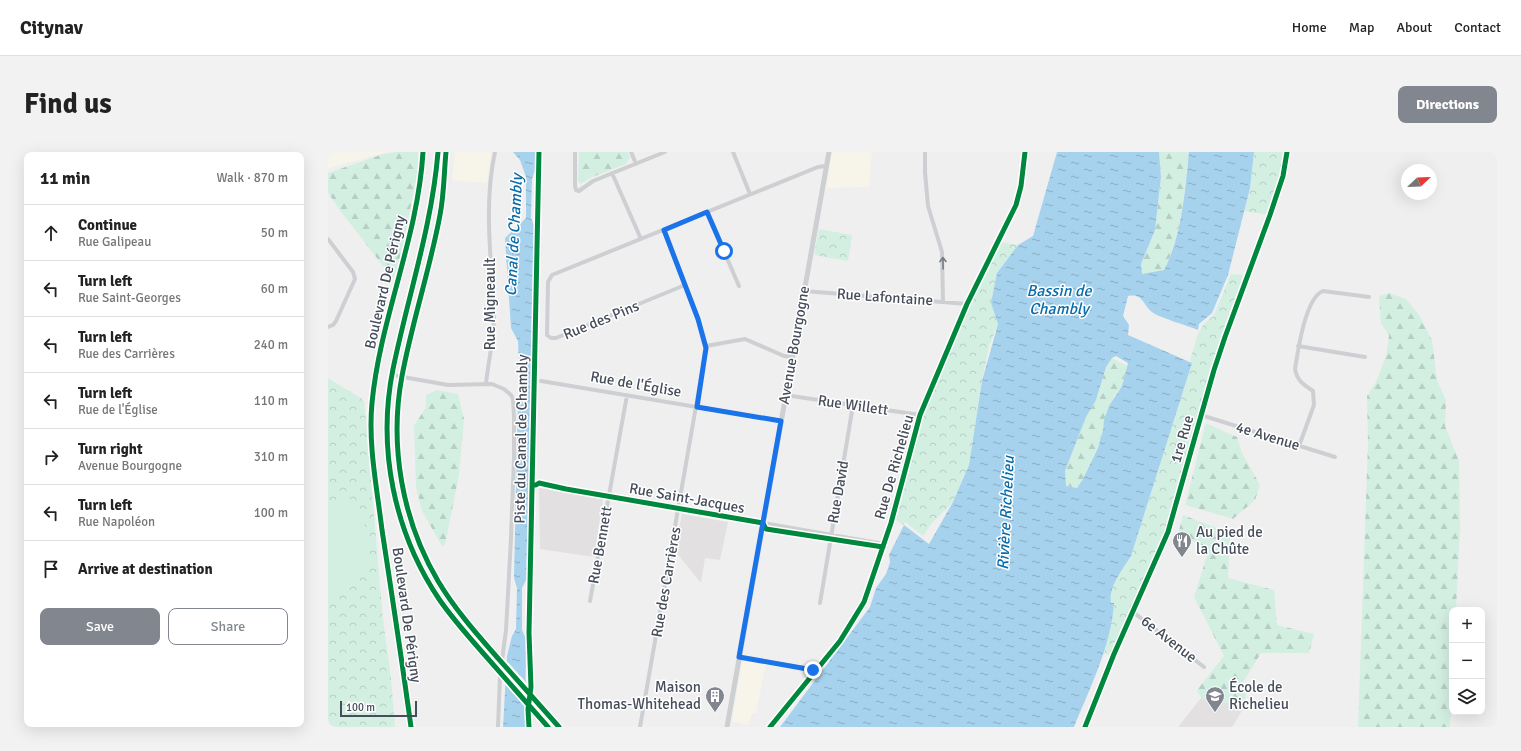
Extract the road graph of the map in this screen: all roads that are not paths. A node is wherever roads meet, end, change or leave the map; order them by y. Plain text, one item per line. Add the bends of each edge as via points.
1 (438, 152) edge
2 (446, 152) edge
3 (495, 152) edge
4 (575, 152) edge
5 (631, 152) edge
6 (665, 152) edge
7 (732, 152) edge
8 (828, 152) edge
9 (925, 152) edge
10 (1025, 152) edge
11 (1287, 152) edge
12 (636, 164) junction
13 (826, 166) junction
14 (612, 173) junction
15 (750, 194) junction
16 (707, 212) junction
17 (664, 230) junction
18 (328, 239) edge
19 (641, 239) junction
20 (685, 285) junction
21 (739, 286) dead end
22 (804, 291) junction
23 (1369, 297) dead end
24 (943, 302) junction
25 (967, 304) junction
26 (328, 327) edge
27 (706, 346) junction
28 (1298, 346) junction
29 (792, 357) junction
30 (1365, 357) dead end
31 (392, 375) junction
32 (402, 377) junction
33 (541, 381) dead end
34 (486, 384) junction
35 (627, 395) junction
36 (786, 395) junction
37 (853, 405) junction
38 (697, 407) junction
39 (920, 415) junction
40 (1201, 415) junction
41 (781, 421) junction
42 (1299, 446) junction
43 (1335, 457) dead end
44 (539, 483) dead end
45 (608, 496) junction
46 (678, 509) junction
47 (763, 523) junction
48 (831, 535) junction
49 (884, 544) junction
50 (590, 601) dead end
51 (820, 603) dead end
52 (1133, 612) junction
53 (739, 657) junction
54 (1204, 667) dead end
55 (815, 672) junction
56 (498, 727) edge
57 (548, 727) edge
58 (559, 727) edge
59 (640, 727) edge
60 (727, 727) edge
61 (770, 727) edge
62 (1085, 727) edge

1 - 31 main road, Boulevard De Périgny via 427,230
2 - 32 main road, Boulevard De Périgny via 442,206
3 - 34 street, Rue Migneault via 489,193 493,333
4 - 14 street via 574,186 578,191 590,182
5 - 12 street
6 - 12 street
7 - 15 street
8 - 13 street, Avenue Bourgogne
24 -> 9 street via 942,252 928,206
10 - 25 street, Rue De Richelieu via 1016,205
11 - 40 street, 1re Rue via 1270,216 1225,337
12 - 14 street
13 - 15 street
13 - 22 street, Avenue Bourgogne
14 - 19 street
15 - 16 street
16 - 17 street
16 - 21 street
17 - 19 street
17 - 20 street, Rue des Carrières
18 - 26 street via 353,272 355,279 336,321
19 - 20 street, Rue des Pins via 552,275 549,280 549,338 553,339
20 - 27 street, Rue des Carrières
22 - 24 street, Rue Lafontaine
22 - 29 street, Avenue Bourgogne
23 - 28 street via 1331,291 1319,292 1303,327
24 - 25 street, Rue Lafontaine
25 - 39 street, Rue De Richelieu
27 - 29 street via 745,339
27 - 38 street, Rue des Carrières
28 - 30 street
28 - 42 street via 1296,376 1313,391 1315,400
29 - 36 street, Avenue Bourgogne
31 - 32 street
31 - 57 main road, Boulevard De Périgny via 387,417 388,447 395,496 404,529 416,558 450,615
32 - 34 street via 448,385
32 - 58 main road, Boulevard De Périgny via 397,415 402,485 411,520 424,554 457,609
33 - 35 street, Rue de l'Église
34 - 56 street via 500,386 511,395 514,404 512,538
35 - 38 street, Rue de l'Église
35 - 45 street, Rue Bennett
36 - 37 street, Rue Willett
36 - 41 street, Avenue Bourgogne
37 - 39 street, Rue Willett
37 - 48 street, Rue David
38 - 41 street, Rue de l'Église
38 - 46 street, Rue des Carrières
39 - 49 street, Rue De Richelieu
40 - 42 street, 4e Avenue
40 - 52 street, 1re Rue via 1168,532
41 - 47 street, Avenue Bourgogne
42 - 43 street, 4e Avenue
44 - 45 street, Rue Saint-Jacques
45 - 46 street, Rue Saint-Jacques
45 - 50 street, Rue Bennett
46 - 47 street, Rue Saint-Jacques
46 - 59 street, Rue des Carrières
47 - 48 street, Rue Saint-Jacques
47 - 53 street, Avenue Bourgogne
48 - 49 street, Rue Saint-Jacques
48 - 51 street, Rue David
49 - 55 street, Rue De Richelieu via 860,610
52 - 54 street, 6e Avenue
52 - 62 street, 1re Rue
53 - 55 street
53 - 60 street, Avenue Bourgogne
55 - 61 street, Rue De Richelieu

